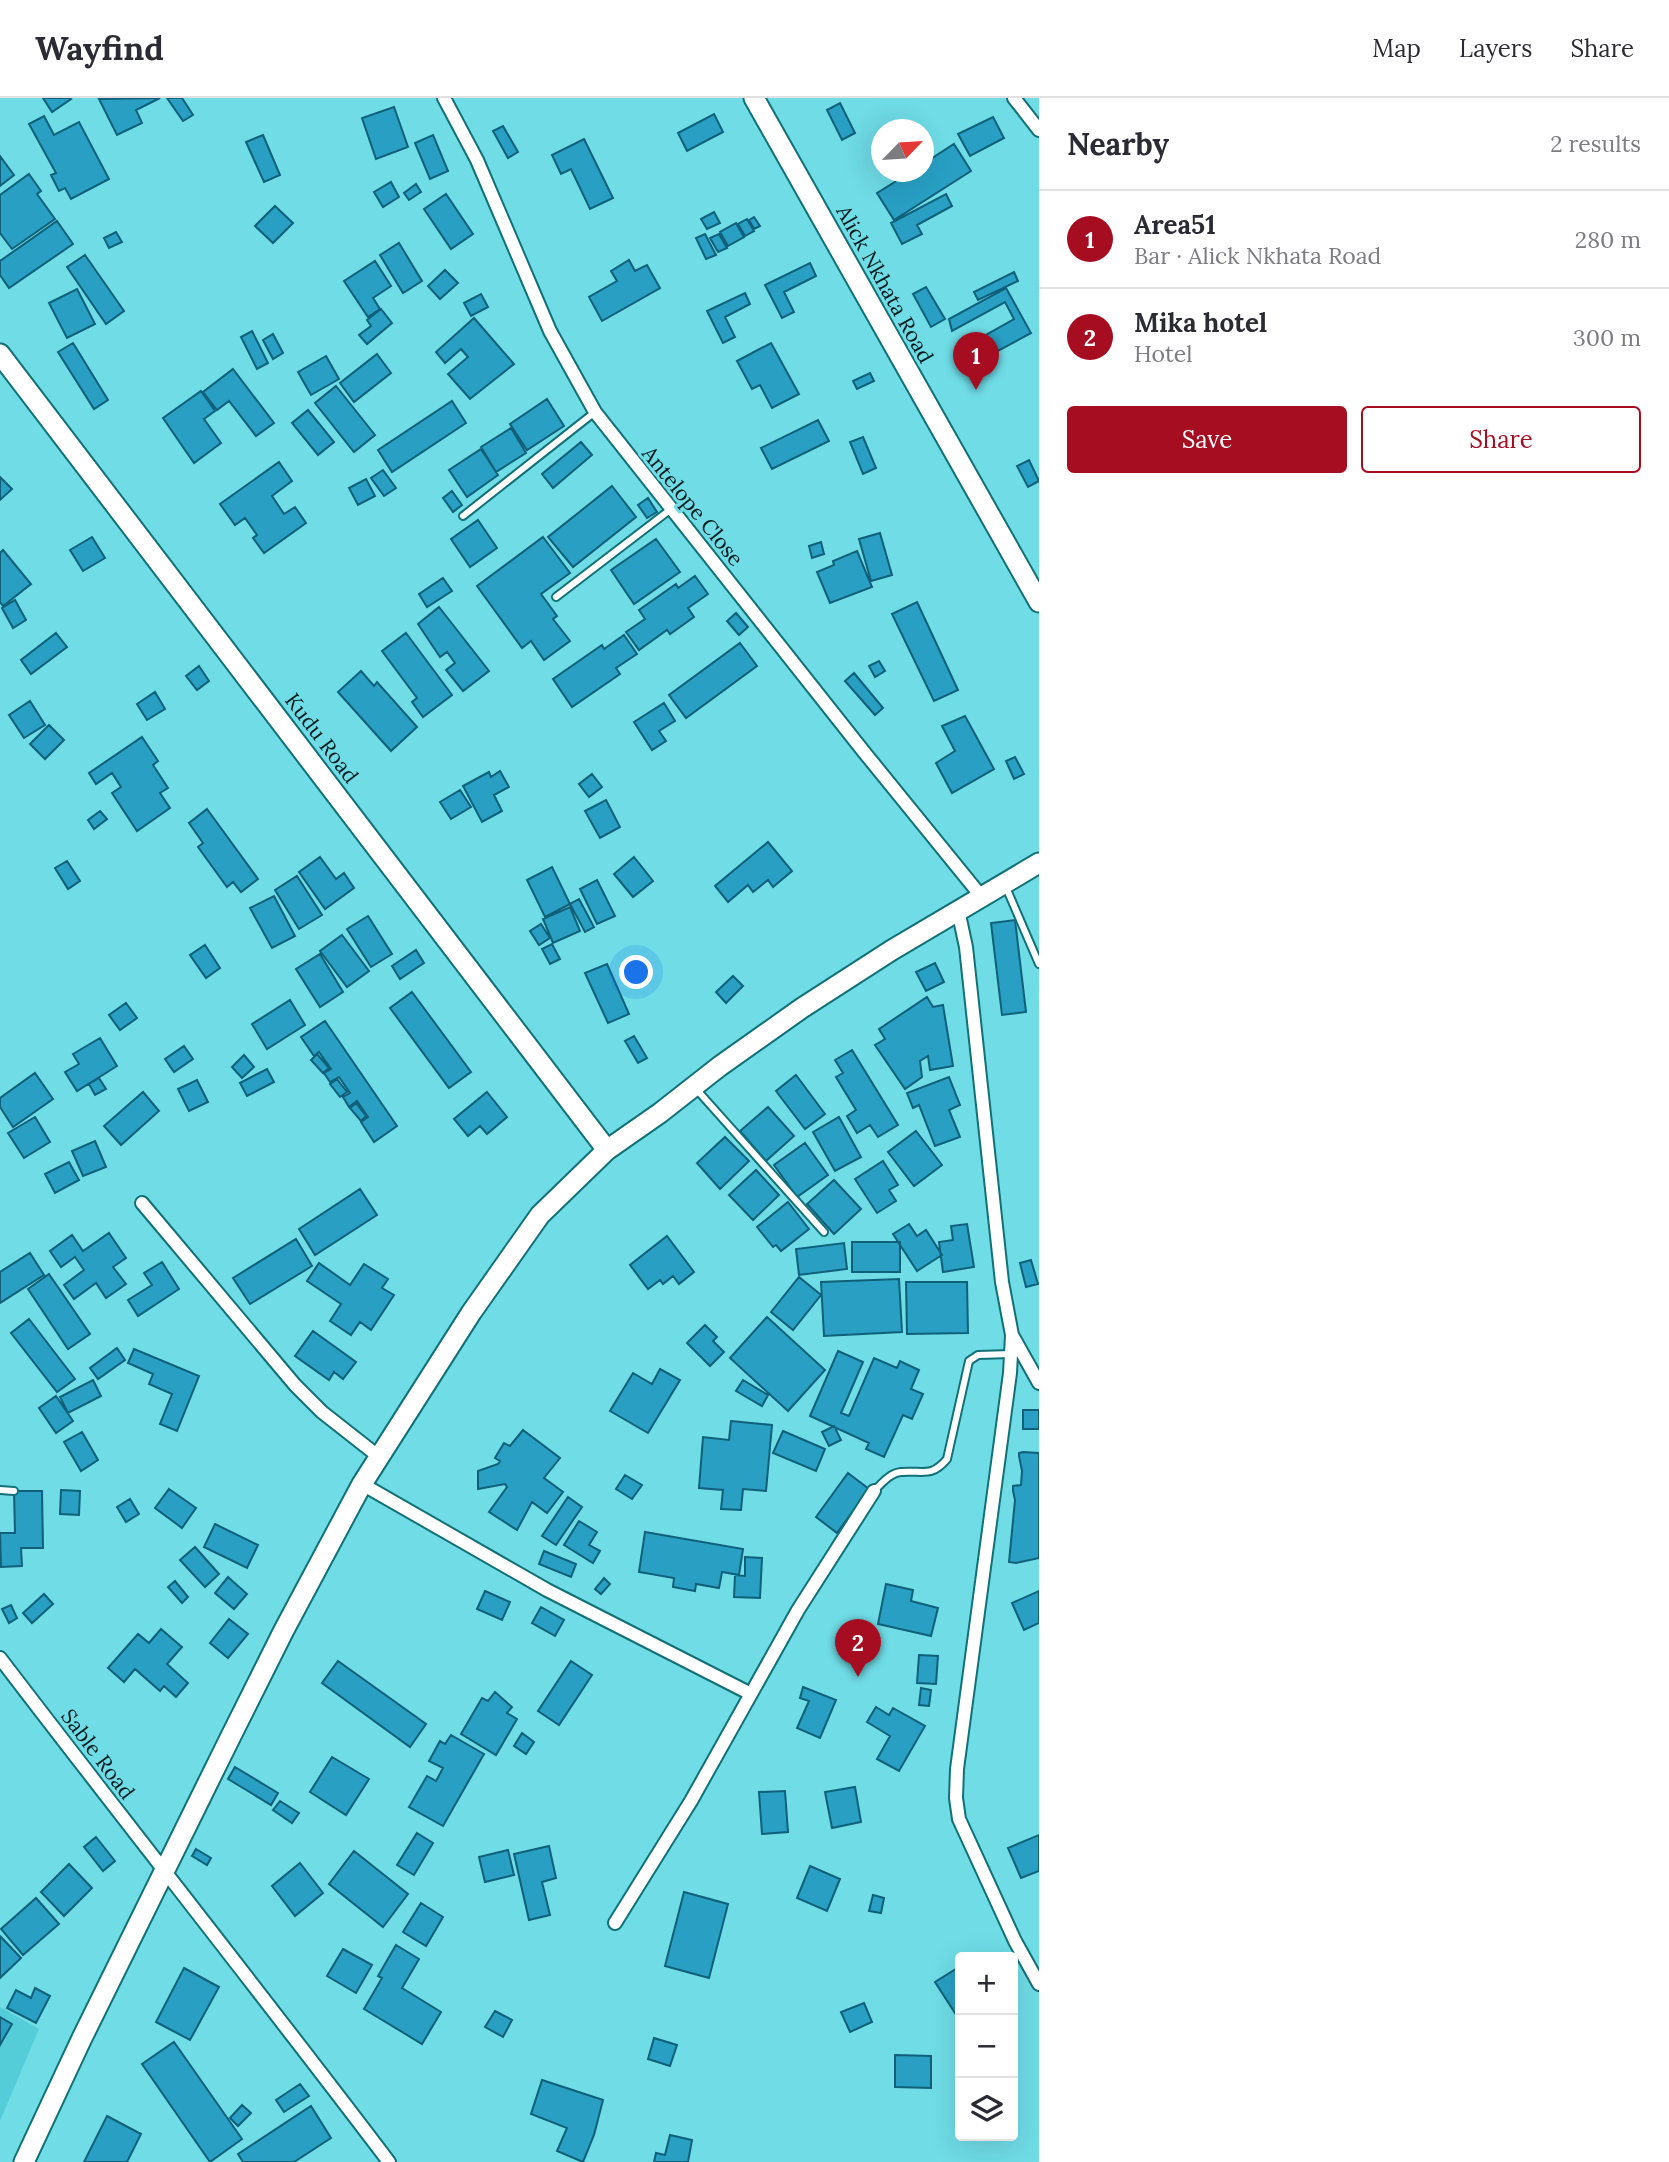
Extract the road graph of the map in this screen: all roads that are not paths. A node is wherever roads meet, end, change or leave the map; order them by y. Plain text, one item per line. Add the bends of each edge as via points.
1 (444, 98) edge
2 (754, 98) edge
3 (1014, 98) edge
4 (1039, 130) edge
5 (0, 354) edge
6 (595, 412) junction
7 (670, 509) junction
8 (463, 516) dead end
9 (556, 597) dead end
10 (1039, 602) edge
11 (1039, 863) edge
12 (1004, 883) junction
13 (981, 896) junction
14 (958, 910) junction
15 (1039, 964) edge
16 (693, 1086) junction
17 (607, 1150) junction
18 (142, 1203) dead end
19 (824, 1232) dead end
20 (1012, 1335) junction
21 (1011, 1354) junction
22 (1039, 1383) edge
23 (378, 1456) junction
24 (362, 1484) junction
25 (0, 1490) edge
26 (14, 1491) dead end
27 (874, 1491) joint
28 (0, 1658) edge
29 (751, 1694) junction
30 (164, 1873) junction
31 (615, 1923) dead end
32 (1039, 1984) edge
33 (24, 2162) edge
34 (389, 2162) edge

1 - 6 street, Antelope Close via 477,160 550,331
2 - 10 street, Alick Nkhata Road
3 - 4 street
5 - 17 street, Kudu Road
6 - 7 street, Antelope Close
6 - 8 lane
7 - 9 lane
7 - 13 street, Antelope Close
11 - 12 street
12 - 13 street
12 - 15 lane
13 - 14 street
14 - 16 street via 853,974
14 - 20 street
16 - 17 street
16 - 19 lane
17 - 23 street via 533,1224
18 - 23 street via 295,1385
20 - 21 street
20 - 22 street
21 - 27 lane via 978,1355 970,1361 947,1459 938,1470 900,1472
21 - 32 street via 956,1798 959,1819 1014,1941
23 - 24 street
24 - 29 street via 547,1590
24 - 30 street
25 - 26 lane
27 - 29 street
28 - 30 street, Sable Road
29 - 31 street
30 - 33 street
30 - 34 street, Sable Road via 231,1953

